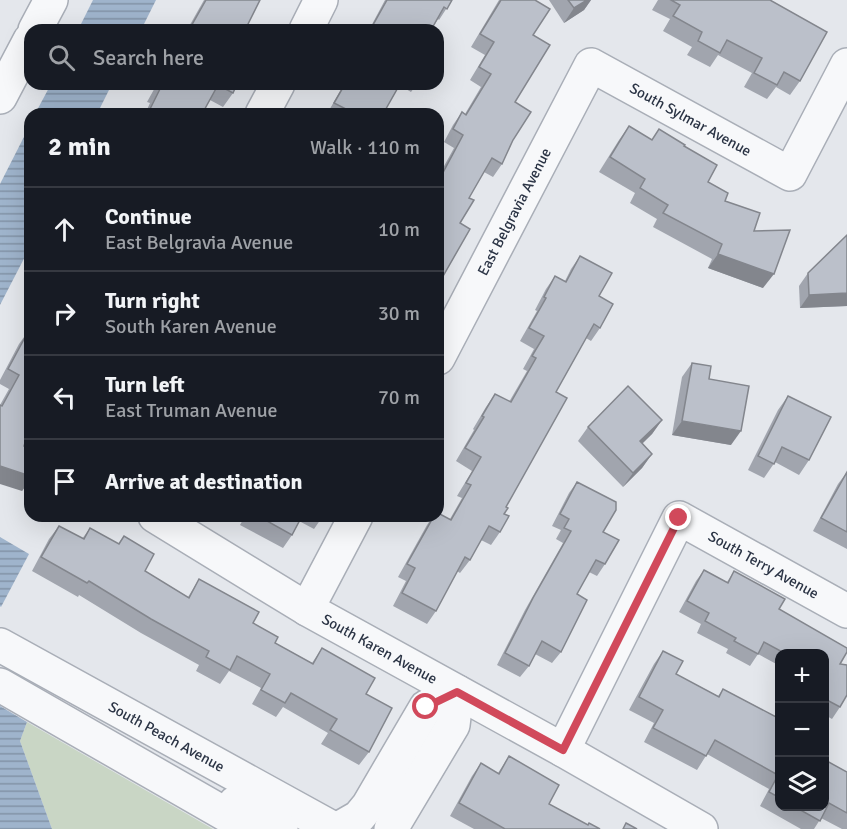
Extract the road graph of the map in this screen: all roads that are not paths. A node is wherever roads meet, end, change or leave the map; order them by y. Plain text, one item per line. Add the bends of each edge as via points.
1 (51, 0) edge
2 (321, 0) edge
3 (38, 24) edge
4 (309, 24) edge
5 (24, 51) edge
6 (847, 64) edge
7 (591, 66) joint
8 (275, 90) edge
9 (0, 97) edge
10 (265, 108) edge
11 (444, 347) edge
12 (165, 522) edge
13 (353, 522) edge
14 (307, 609) junction
15 (847, 611) edge
16 (0, 645) edge
17 (0, 685) edge
18 (457, 692) junction
19 (563, 750) junction
20 (131, 760) junction
21 (251, 829) edge
22 (281, 829) edge
23 (336, 829) edge
24 (391, 829) edge
25 (701, 829) edge

1 - 3 street
2 - 4 street
5 - 9 street
6 - 7 street, South Sylmar Avenue via 790,174
7 - 11 street, East Belgravia Avenue
8 - 10 street
12 - 14 street, South Karen Avenue
13 - 14 street
14 - 18 street, South Karen Avenue
15 - 19 street, South Terry Avenue via 679,518
16 - 23 street, South Peach Avenue
17 - 20 street
18 - 19 street, South Karen Avenue
18 - 23 street via 426,707 368,806 359,817
18 - 24 street via 453,725
19 - 25 street, South Karen Avenue
20 - 21 street
20 - 22 street via 182,773

